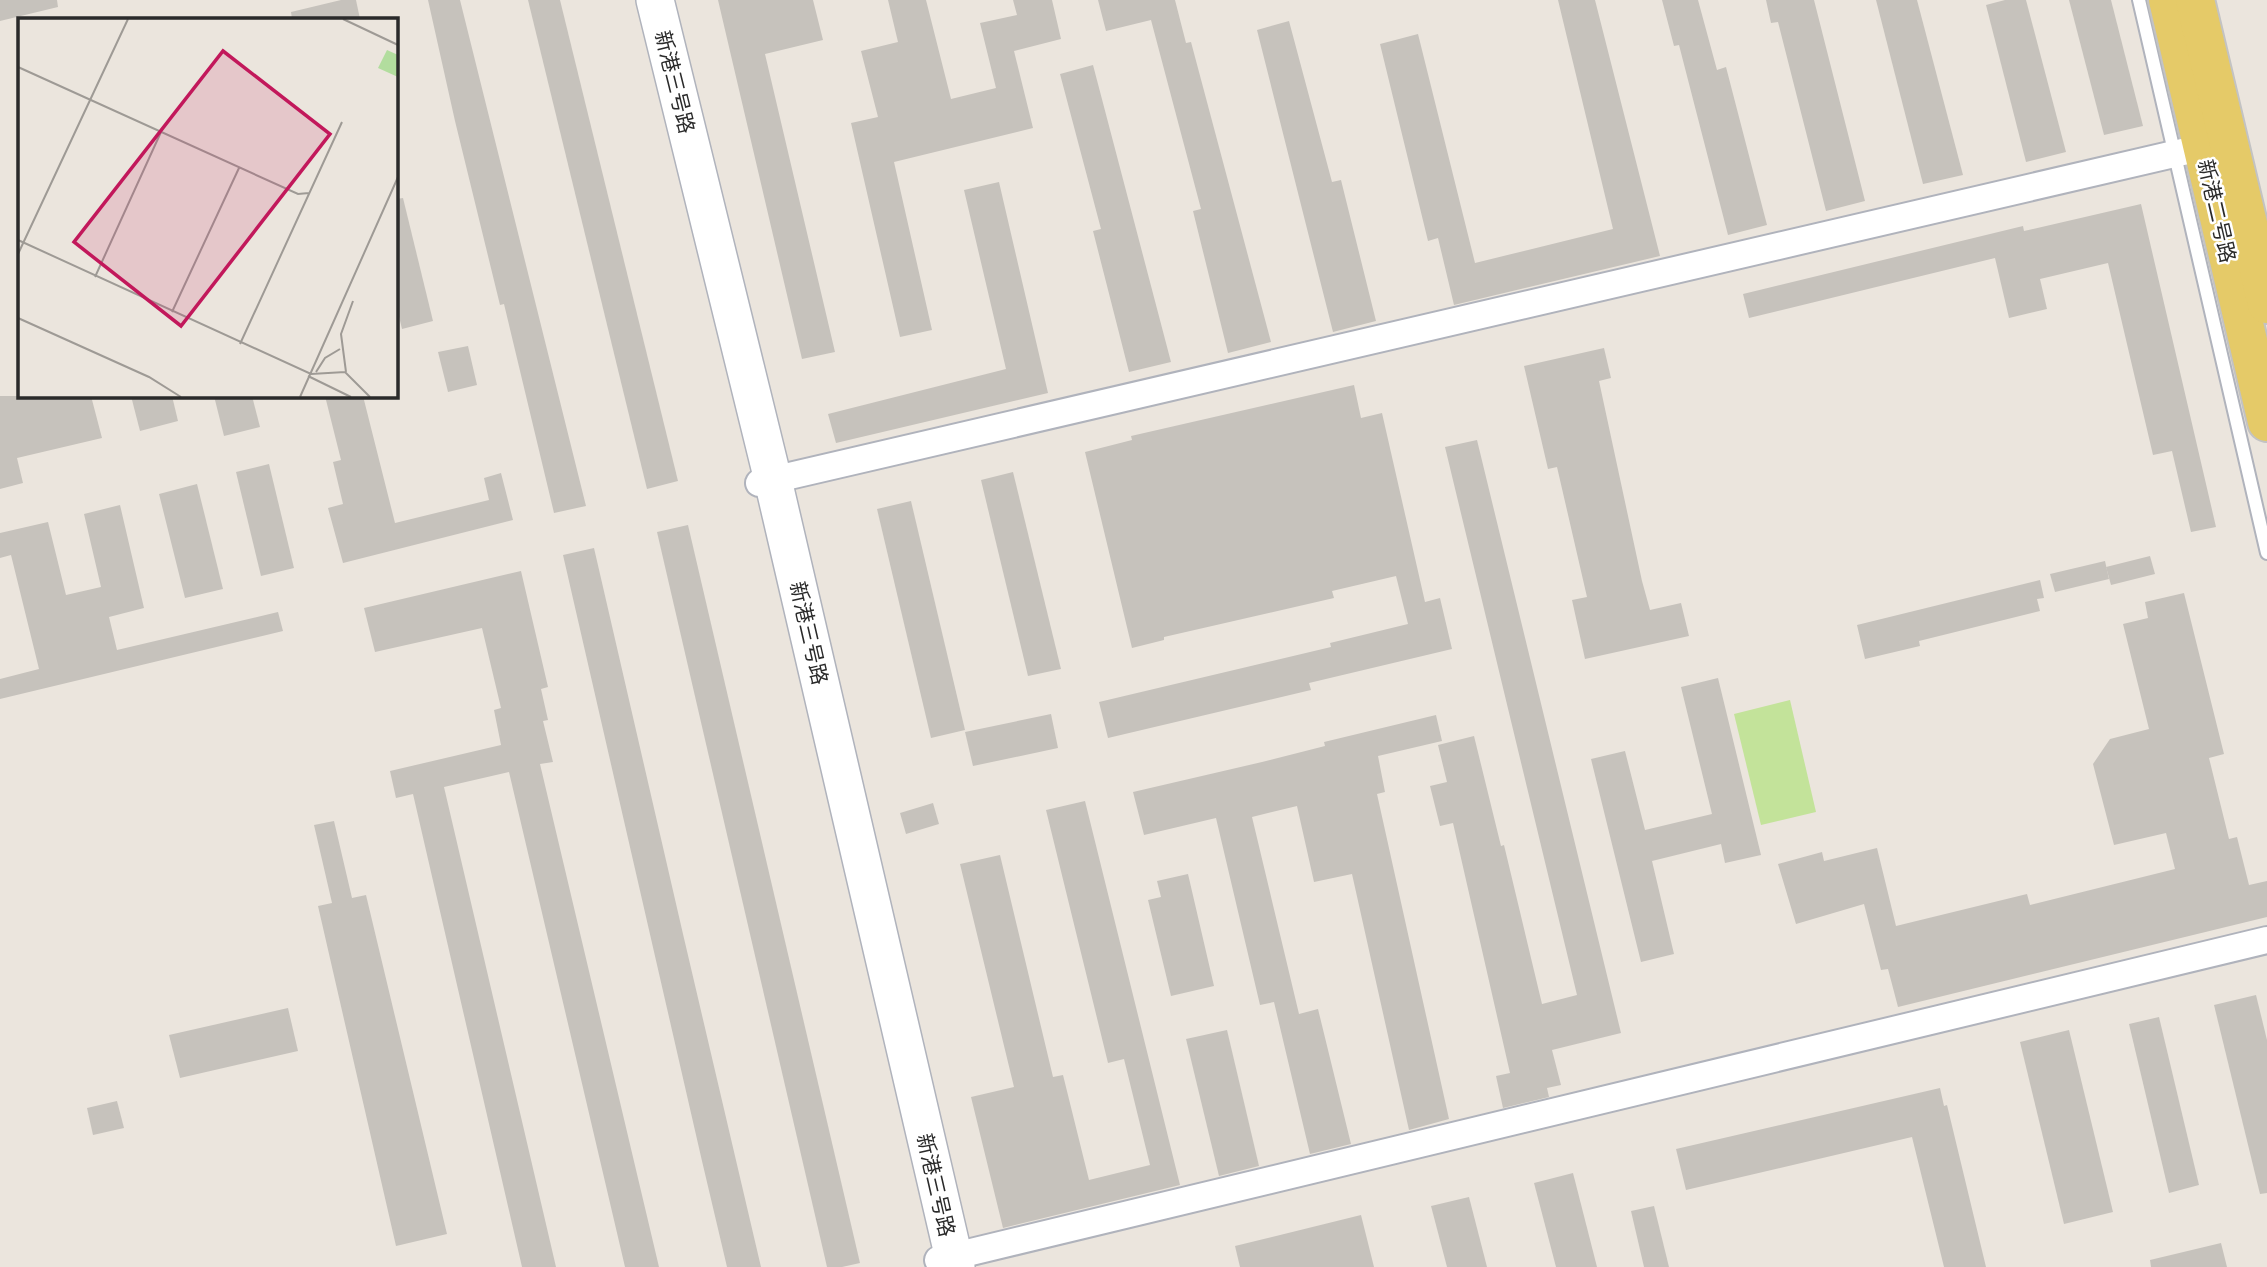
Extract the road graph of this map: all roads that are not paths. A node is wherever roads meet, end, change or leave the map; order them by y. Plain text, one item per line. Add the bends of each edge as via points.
1 (642, 0) edge
2 (655, 0) edge
3 (2139, 0) edge
4 (2168, 0) edge
5 (2195, 0) edge
6 (2202, 147) junction
7 (2267, 304) edge
8 (2267, 422) edge
9 (766, 481) junction
10 (2267, 553) edge
11 (2267, 940) edge
12 (946, 1263) edge

1 - 9 street, 新港三号路
2 - 9 street, 新港三号路
3 - 6 lane
4 - 6 main road, 新港二号路
5 - 6 main road, 新港二号路
6 - 7 main road, 新港二号路
6 - 8 main road, 新港二号路
6 - 9 street
6 - 10 lane
9 - 12 street, 新港三号路
11 - 12 street

